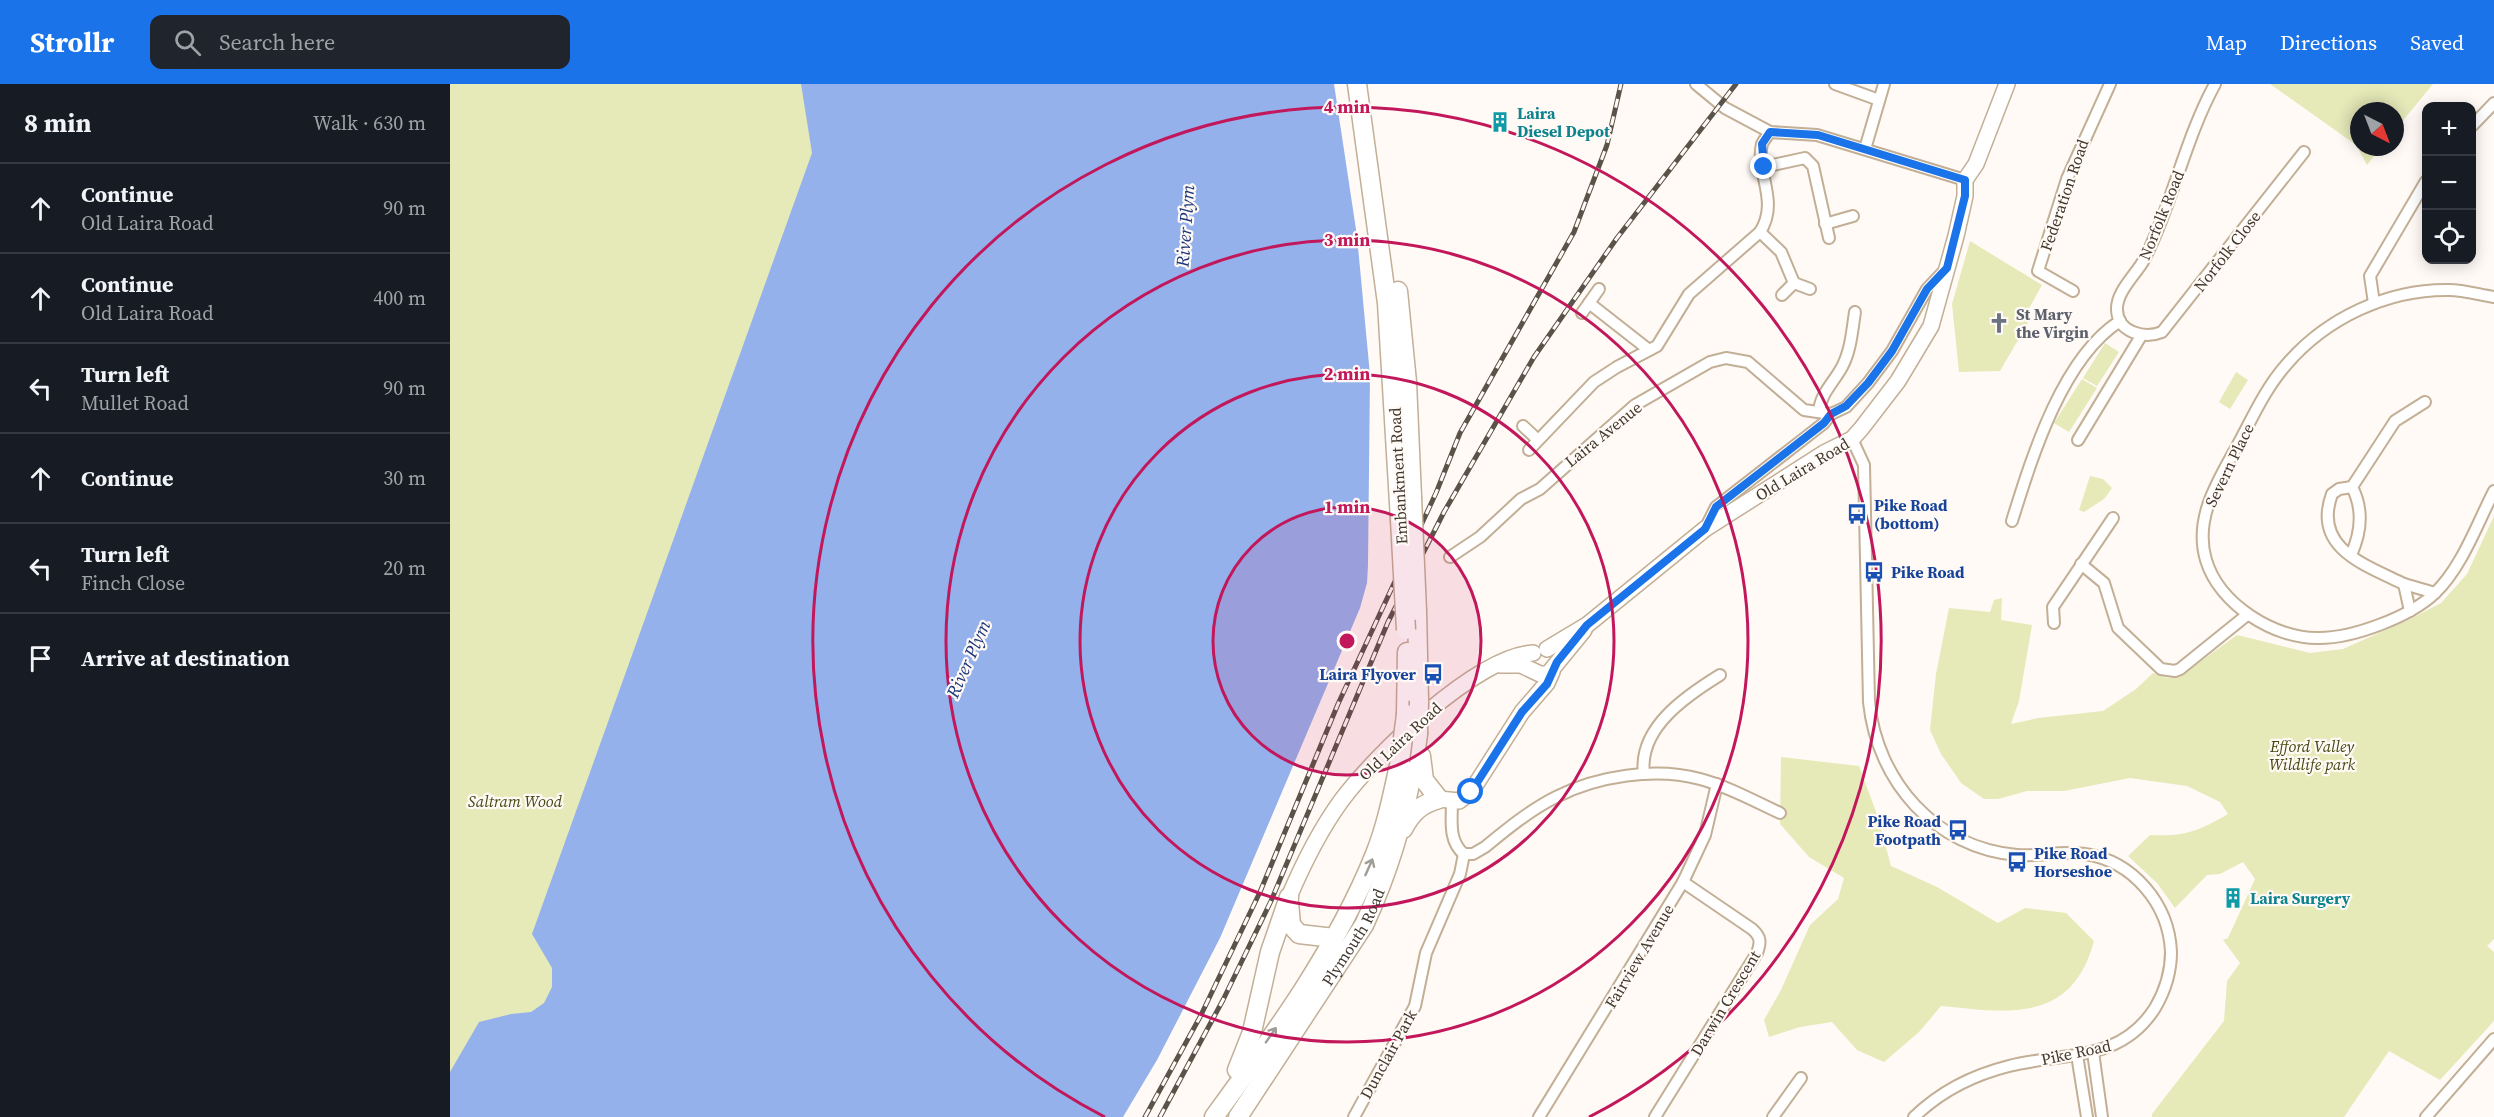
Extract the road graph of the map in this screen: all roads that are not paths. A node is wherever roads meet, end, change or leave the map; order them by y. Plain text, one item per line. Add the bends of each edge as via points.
1 (1357, 84) edge
2 (1368, 84) edge
3 (1696, 84) edge
4 (1835, 84) edge
5 (1884, 84) edge
6 (2007, 84) edge
7 (2109, 84) edge
8 (2215, 84) edge
9 (1879, 100) junction
10 (2494, 103) edge
11 (2476, 122) edge
12 (1770, 132) junction
13 (1864, 149) junction
14 (2304, 152) dead end
15 (1764, 167) junction
16 (1827, 170) dead end
17 (1814, 173) junction
18 (1965, 180) junction
19 (2422, 190) edge
20 (1853, 216) dead end
21 (1825, 224) junction
22 (1760, 232) junction
23 (1829, 238) dead end
24 (1947, 268) junction
25 (1794, 284) junction
26 (1599, 289) dead end
27 (1810, 289) dead end
28 (2073, 291) dead end
29 (1782, 295) dead end
30 (2494, 297) edge
31 (1589, 303) junction
32 (2374, 303) junction
33 (1855, 312) dead end
34 (1582, 313) dead end
35 (2120, 321) junction
36 (2141, 336) junction
37 (1648, 350) junction
38 (2425, 402) dead end
39 (1818, 412) junction
40 (1831, 414) junction
41 (1523, 426) dead end
42 (1852, 439) junction
43 (1538, 440) junction
44 (2079, 440) dead end
45 (1529, 450) dead end
46 (2352, 487) junction
47 (2494, 491) edge
48 (2113, 518) dead end
49 (2012, 520) dead end
50 (1705, 529) junction
51 (2350, 555) junction
52 (1450, 556) dead end
53 (2081, 564) junction
54 (2404, 584) junction
55 (2435, 593) junction
56 (2410, 611) junction
57 (2247, 615) junction
58 (2054, 623) dead end
59 (1587, 625) junction
60 (1540, 651) junction
61 (1495, 666) junction
62 (1554, 667) junction
63 (1534, 671) junction
64 (1720, 675) dead end
65 (1522, 712) junction
66 (1418, 735) junction
67 (1400, 761) joint
68 (1644, 774) junction
69 (1717, 784) junction
70 (1446, 800) junction
71 (1780, 813) dead end
72 (1464, 854) junction
73 (1391, 856) junction
74 (1683, 882) junction
75 (1289, 897) junction
76 (1334, 938) junction
77 (2494, 1039) edge
78 (2092, 1052) junction
79 (2077, 1055) junction
80 (1801, 1078) dead end
81 (1208, 1117) edge
82 (1214, 1117) edge
83 (1238, 1117) edge
84 (1354, 1117) edge
85 (1539, 1117) edge
86 (1655, 1117) edge
87 (1773, 1117) edge
88 (1914, 1117) edge
89 (2087, 1117) edge
90 (2102, 1117) edge
91 (2426, 1117) edge

1 - 67 main road, Embankment Road, bridge via 1387,303 1406,630 1406,714
2 - 66 main road, Embankment Road, bridge via 1400,303 1407,382
3 - 12 street via 1725,108
4 - 9 street
5 - 9 street
6 - 18 main road, Old Laira Road via 1976,164
7 - 28 street, Federation Road via 2067,179 2038,271
8 - 35 street, Norfolk Road via 2144,260 2118,301
9 - 13 street
10 - 11 street
12 - 13 street via 1818,135
12 - 15 street via 1762,144
13 - 18 street
14 - 36 street, Norfolk Close via 2162,332
15 - 17 street via 1805,158
15 - 22 street via 1768,212
16 - 17 street
17 - 21 street
18 - 24 main road, Old Laira Road via 1965,196
19 - 32 street via 2370,276
20 - 21 street
21 - 23 street
22 - 25 street via 1781,252
22 - 37 street via 1689,294 1657,346
24 - 40 street, Old Laira Road via 1927,289 1892,351 1868,383 1846,406
24 - 42 main road, Old Laira Road via 1937,311 1924,340 1898,381
25 - 27 street
25 - 29 street
26 - 31 street
30 - 32 street, Severn Place via 2451,290 2403,293
31 - 34 street
31 - 37 street
32 - 57 street, Severn Place via 2310,339 2286,365 2257,407 2212,491 2202,531 2206,559 2220,588
33 - 39 street via 1850,351 1820,400
35 - 36 street
35 - 49 street via 2095,340 2056,402 2038,438
36 - 44 street
37 - 43 street via 1594,382
38 - 46 street via 2395,421
39 - 40 street, Laira Avenue
39 - 52 street, Laira Avenue via 1804,410 1748,362 1726,358 1710,362 1635,405 1540,489 1521,499 1480,537
40 - 50 street, Old Laira Road via 1716,507
41 - 43 street
42 - 50 main road, Old Laira Road
42 - 78 street, Pike Road via 1864,465 1869,702 1872,727 1887,769 1916,808 1956,837 1985,849 2015,855 2085,853 2108,860 2127,869 2141,882 2163,915 2171,954 2160,1000 2124,1041
43 - 45 street
46 - 51 street via 2360,532
46 - 51 street via 2332,494 2327,516 2332,538
47 - 55 street, Severn Place via 2458,560
48 - 53 street
50 - 59 main road, Old Laira Road
51 - 54 street
53 - 57 street via 2104,583 2114,622 2161,669 2180,669
53 - 58 street via 2053,607
54 - 55 street
54 - 56 street
55 - 56 street, Severn Place
56 - 57 street, Severn Place via 2349,635 2316,639
59 - 60 main road, Old Laira Road
59 - 62 main road, Old Laira Road
60 - 61 main road, Old Laira Road via 1519,654
60 - 62 main road via 1554,654
60 - 63 main road via 1530,661
61 - 63 main road via 1521,665
61 - 75 main road, Old Laira Road via 1440,702 1365,771 1327,822
62 - 63 main road via 1544,675
62 - 65 main road, Old Laira Road via 1547,684
63 - 65 main road, Old Laira Road
64 - 68 street via 1676,704 1665,716 1646,748
65 - 70 main road, Old Laira Road via 1475,788 1464,799
66 - 70 main road via 1424,780
66 - 73 main road, Plymouth Road via 1408,797
76 -> 67 main road, Plymouth Road via 1376,853
68 - 69 street via 1675,775
68 - 72 street via 1583,785 1556,797 1485,848
69 - 71 street
69 - 74 street, Fairview Avenue via 1705,835
70 - 72 street via 1453,840
70 - 73 main road via 1425,803 1413,812
72 - 84 street, Dunclair Park via 1460,874 1426,953 1415,1006
73 - 83 main road, Plymouth Road via 1364,925
74 - 85 street, Fairview Avenue
74 - 86 street, Darwin Crescent via 1752,929 1759,935 1760,943
75 - 76 main road via 1288,915 1299,934
75 - 81 main road via 1240,1065
82 -> 76 main road, Plymouth Road
77 - 91 street
78 - 79 street, Pike Road
78 - 90 street
79 - 88 street, Pike Road via 2012,1065 1969,1080 1937,1096
79 - 89 street
80 - 87 street

